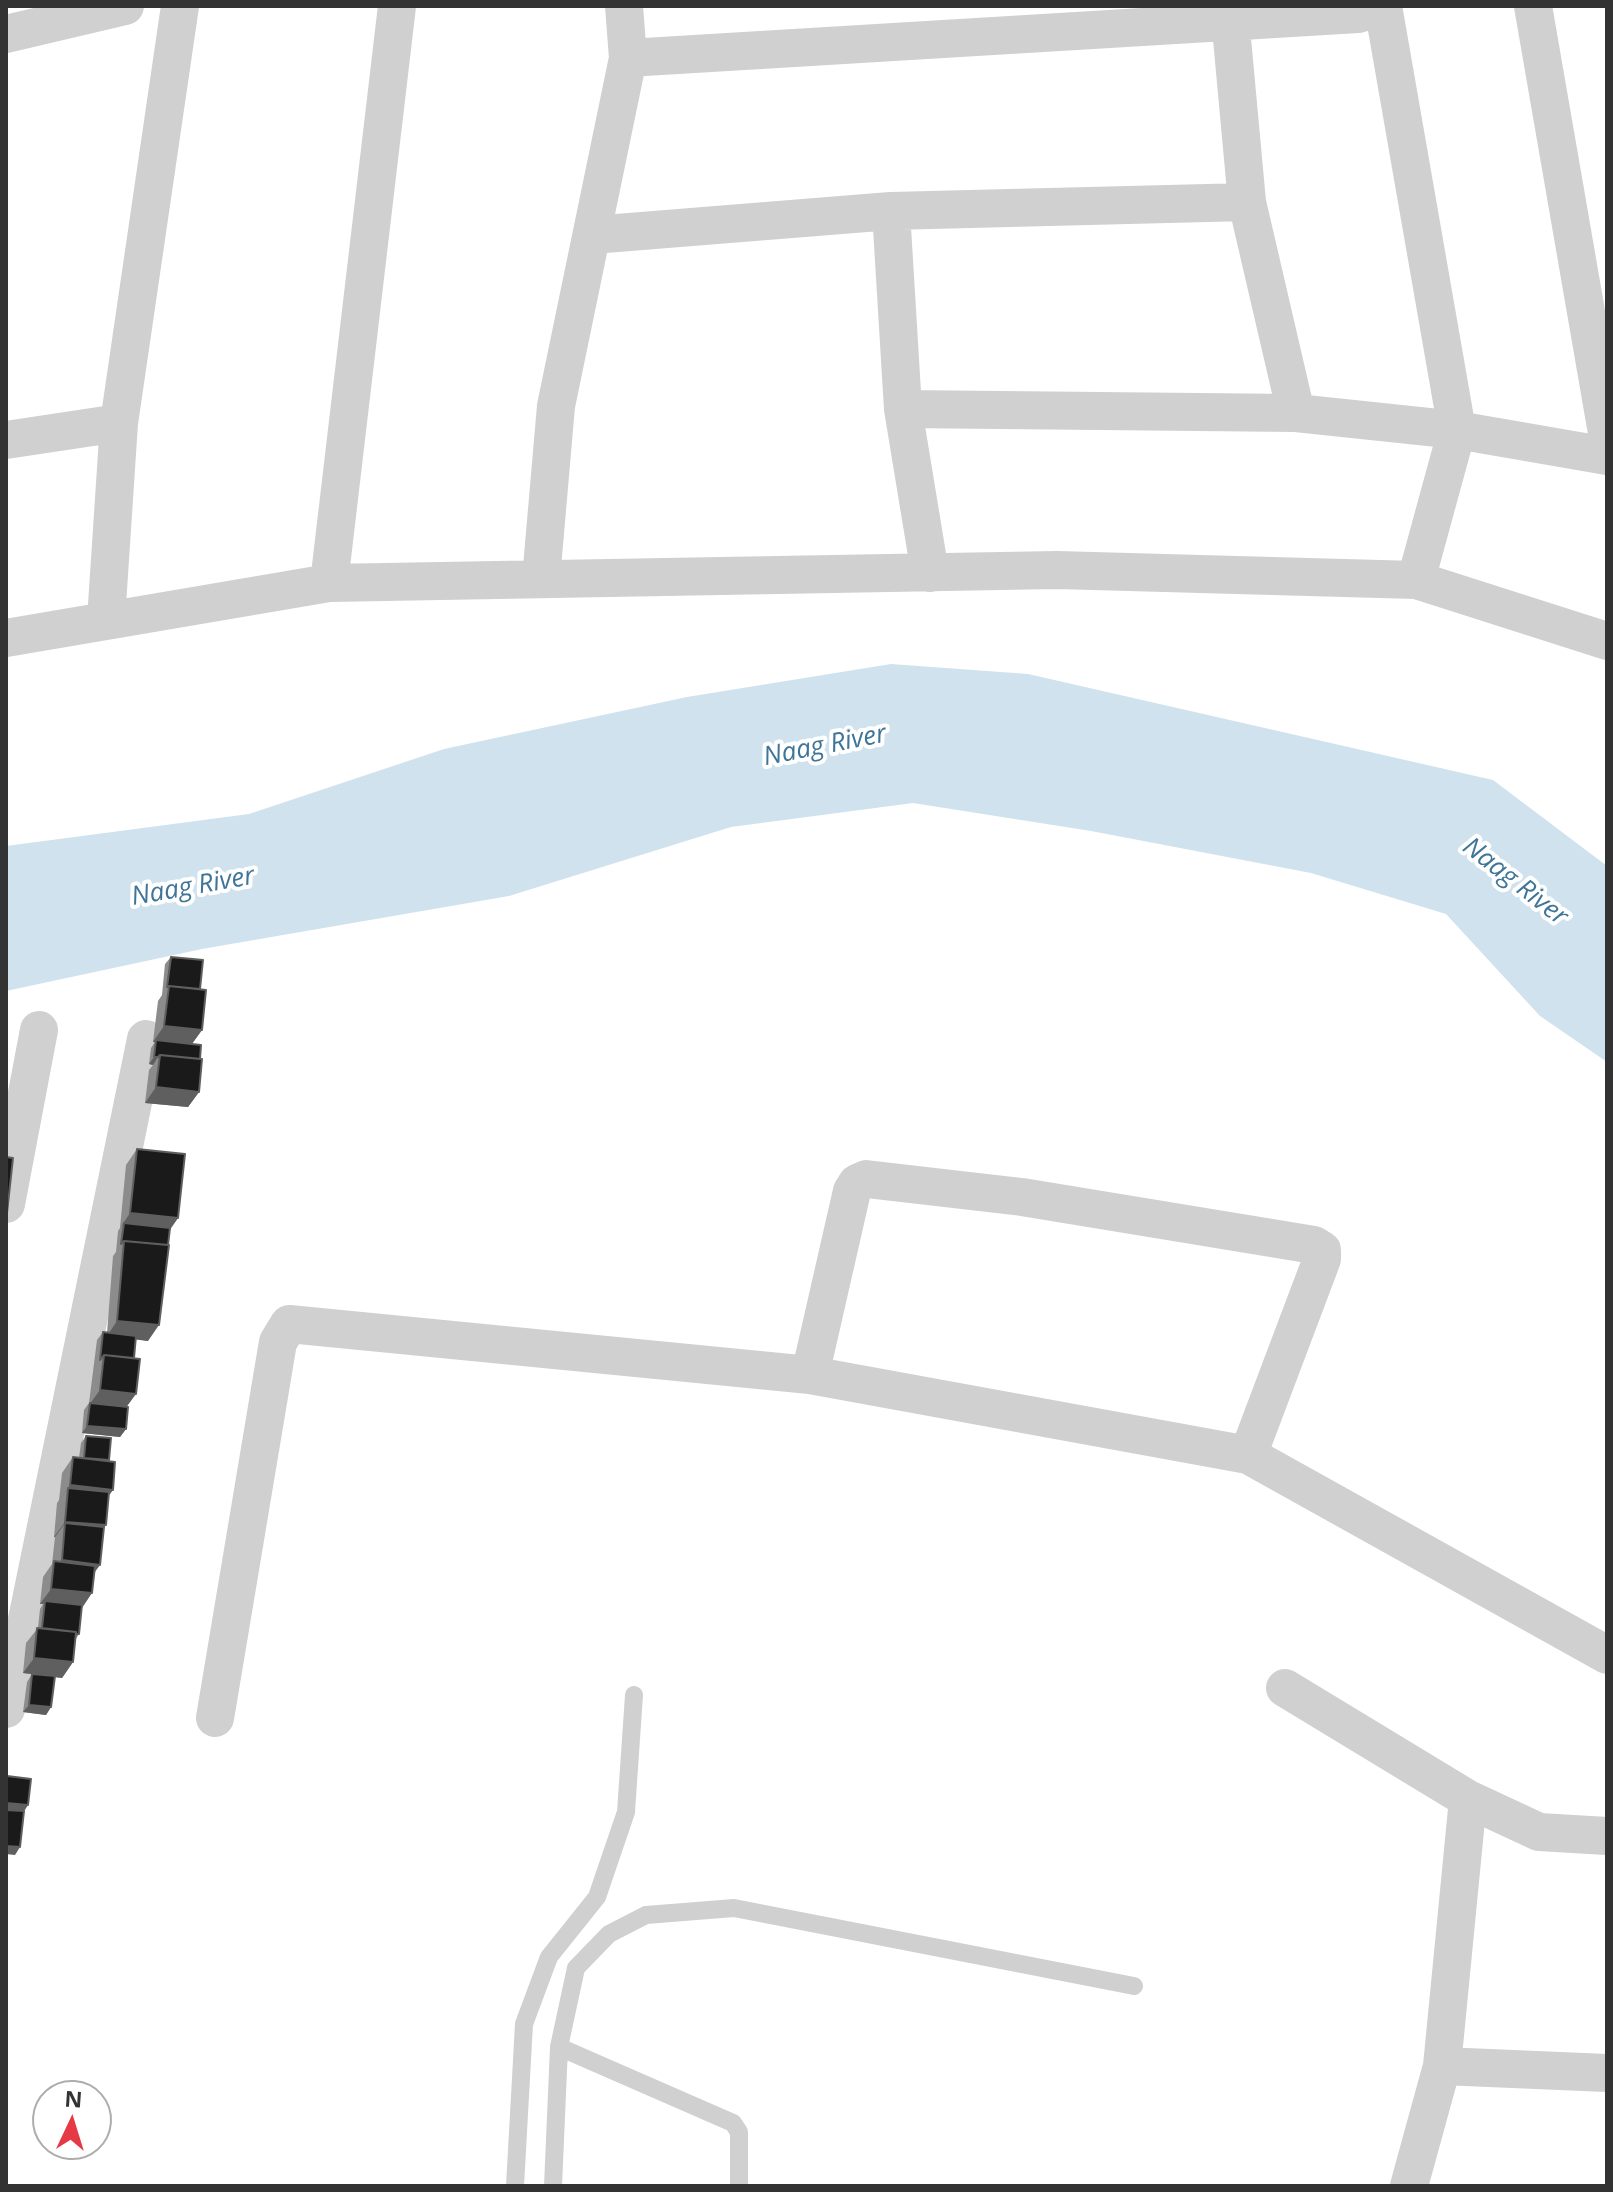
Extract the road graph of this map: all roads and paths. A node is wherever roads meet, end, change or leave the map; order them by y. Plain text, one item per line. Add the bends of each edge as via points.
1 (125, 6) edge
2 (180, 6) edge
3 (397, 6) edge
4 (624, 6) edge
5 (1384, 6) edge
6 (1533, 6) edge
7 (1230, 14) edge
8 (6, 34) edge
9 (628, 58) junction
10 (1247, 202) junction
11 (891, 211) junction
12 (592, 235) junction
13 (903, 409) junction
14 (1296, 413) junction
15 (119, 423) junction
16 (1457, 430) junction
17 (1607, 433) edge
18 (6, 440) edge
19 (1607, 456) edge
20 (930, 573) junction
21 (541, 579) junction
22 (1416, 580) junction
23 (329, 583) junction
24 (106, 620) junction
25 (6, 638) edge
26 (1607, 641) edge
27 (39, 1030) dead end
28 (146, 1039) dead end
29 (6, 1204) edge
30 (810, 1375) junction
31 (1248, 1455) junction
32 (15, 1637) edge
33 (1607, 1655) edge
34 (1285, 1688) dead end
35 (634, 1695) dead end
36 (6, 1709) edge
37 (215, 1718) dead end
38 (1468, 1799) junction
39 (1607, 1836) edge
40 (1134, 1986) dead end
41 (559, 2047) junction
42 (1442, 2066) junction
43 (1607, 2073) edge
44 (515, 2186) edge
45 (553, 2186) edge
46 (739, 2186) edge
47 (1409, 2186) edge

1 - 8 street
2 - 15 street
3 - 23 street
4 - 9 street
5 - 7 street via 1358,14
5 - 16 street
6 - 17 street
7 - 9 street
7 - 10 street
9 - 12 street
10 - 11 street
10 - 14 street
11 - 12 street
11 - 13 street
12 - 21 street via 556,406
13 - 14 street
13 - 20 street
14 - 16 street
15 - 18 street
15 - 24 street
16 - 19 street
16 - 22 street
20 - 21 street
20 - 22 street via 1057,570
21 - 23 street
22 - 26 street
23 - 24 street
24 - 25 street
27 - 29 street
28 - 32 street
30 - 31 street
30 - 31 street via 852,1191 866,1179 1022,1197 1314,1245 1322,1250 1322,1259
30 - 37 street via 289,1324 278,1342
31 - 33 street
32 - 36 street
34 - 38 street
35 - 44 lane via 626,1812 597,1897 549,1957 524,2024
38 - 39 street via 1539,1832
38 - 42 street
40 - 41 lane via 734,1908 646,1915 609,1934 576,1968
41 - 45 lane
41 - 46 lane via 733,2123 739,2132
42 - 43 street
42 - 47 street

